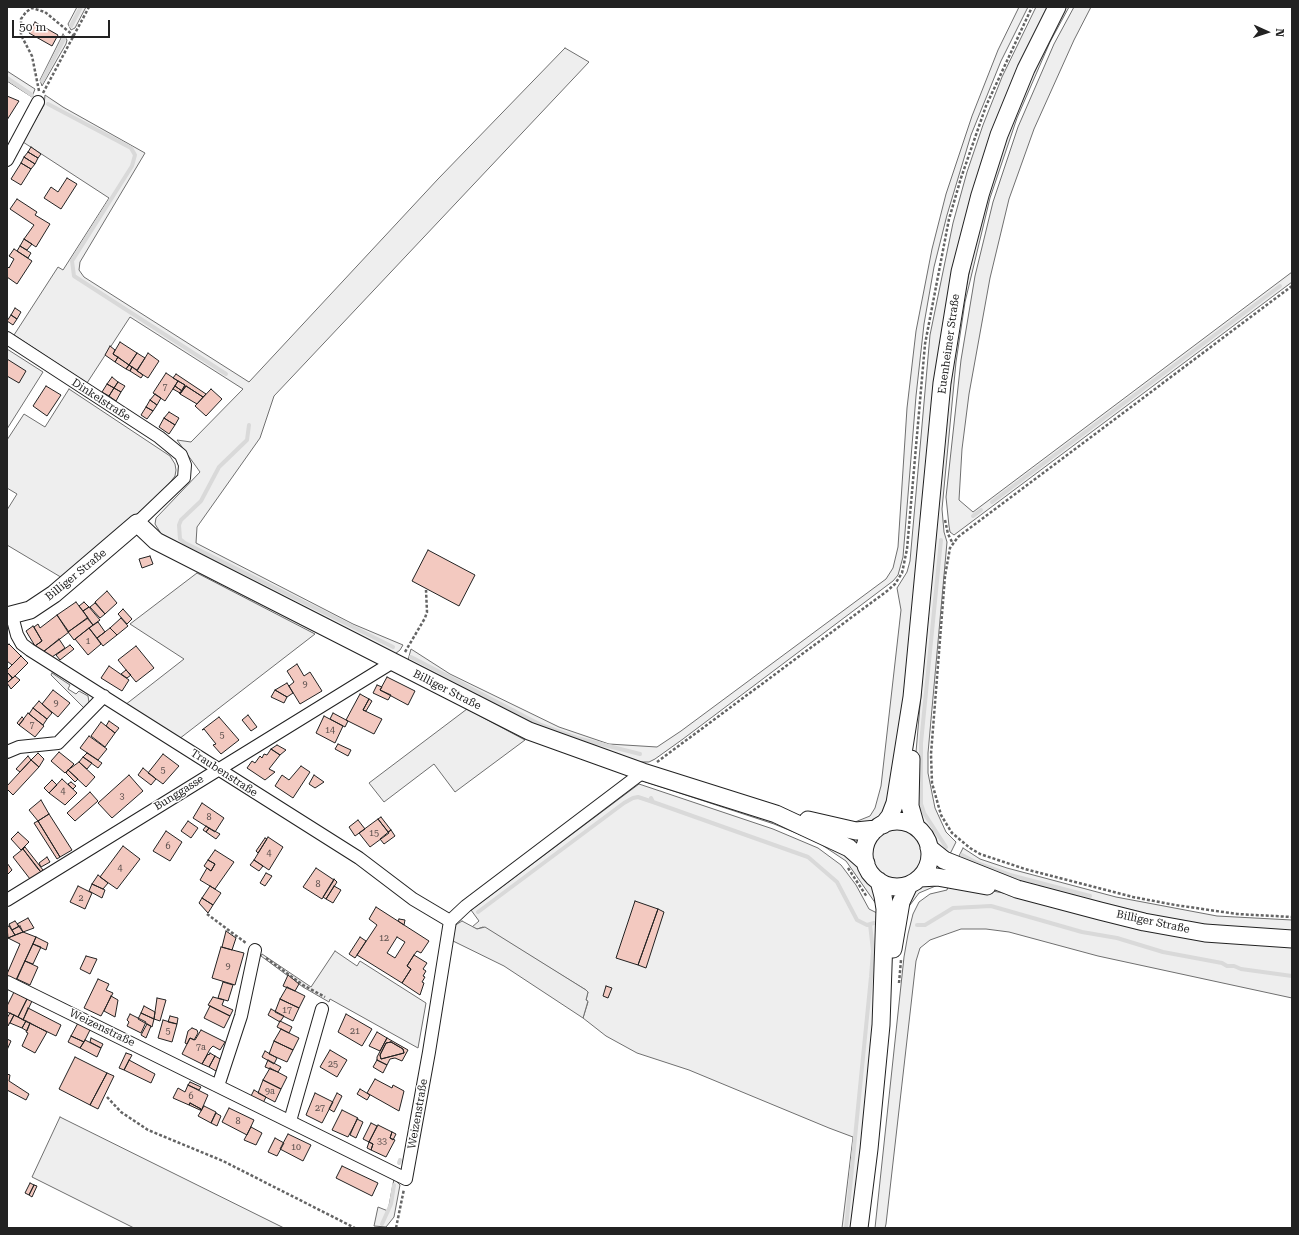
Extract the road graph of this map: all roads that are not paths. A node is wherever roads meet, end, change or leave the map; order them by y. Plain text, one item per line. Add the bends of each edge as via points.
1 (1057, 7) edge
2 (38, 102) dead end
3 (8, 156) edge
4 (7, 338) edge
5 (185, 470) joint
6 (137, 523) junction
7 (10, 616) edge
8 (395, 663) junction
9 (104, 696) junction
10 (912, 697) junction
11 (7, 752) edge
12 (218, 769) junction
13 (643, 772) junction
14 (776, 814) junction
15 (879, 827) junction
16 (916, 827) junction
17 (929, 848) junction
18 (866, 863) junction
19 (879, 882) junction
20 (914, 882) junction
21 (1017, 889) junction
22 (7, 900) edge
23 (450, 921) junction
24 (1292, 939) edge
25 (255, 950) road end
26 (7, 982) edge
27 (316, 1015) road end
28 (881, 1025) junction
29 (218, 1086) junction
30 (290, 1121) junction
31 (859, 1228) edge

1 - 10 main road, Euenheimer Straße via 1029,63 999,135 960,272 942,383
2 - 3 street
4 - 5 street, Dinkelstraße via 176,450 183,460
5 - 6 street, Billiger Straße via 184,478
6 - 7 main road, Billiger Straße via 54,594 30,610
6 - 8 main road, Billiger Straße via 156,541
7 - 9 street, Traubenstraße via 25,647
8 - 12 street, Bunggasse
8 - 13 main road, Billiger Straße via 529,731
9 - 11 street via 58,743 18,747
9 - 12 street, Traubenstraße
10 - 15 main road, Euenheimer Straße via 895,803 890,816
10 - 16 main road, Euenheimer Straße via 910,799
12 - 22 street, Bunggasse
12 - 23 street, Traubenstraße via 359,858 404,892
13 - 14 main road, Billiger Straße
13 - 23 street via 466,906
14 - 15 main road, Billiger Straße via 856,831
14 - 18 main road, Billiger Straße via 849,848
15 - 16 main road via 900,821
15 - 18 main road via 866,843
16 - 17 main road via 926,839
17 - 20 main road via 928,866
17 - 21 main road, Billiger Straße via 944,860
18 - 19 main road via 871,875
19 - 20 main road via 895,887
19 - 28 main road via 885,909
20 - 21 main road, Billiger Straße via 947,878 996,888
20 - 28 main road via 903,896 899,911
21 - 24 main road, Billiger Straße via 1176,928 1229,936
23 - 30 street, Weizenstraße via 406,1179
25 - 29 street via 241,1016
26 - 29 street, Weizenstraße
27 - 30 street
28 - 31 main road
29 - 30 street, Weizenstraße

